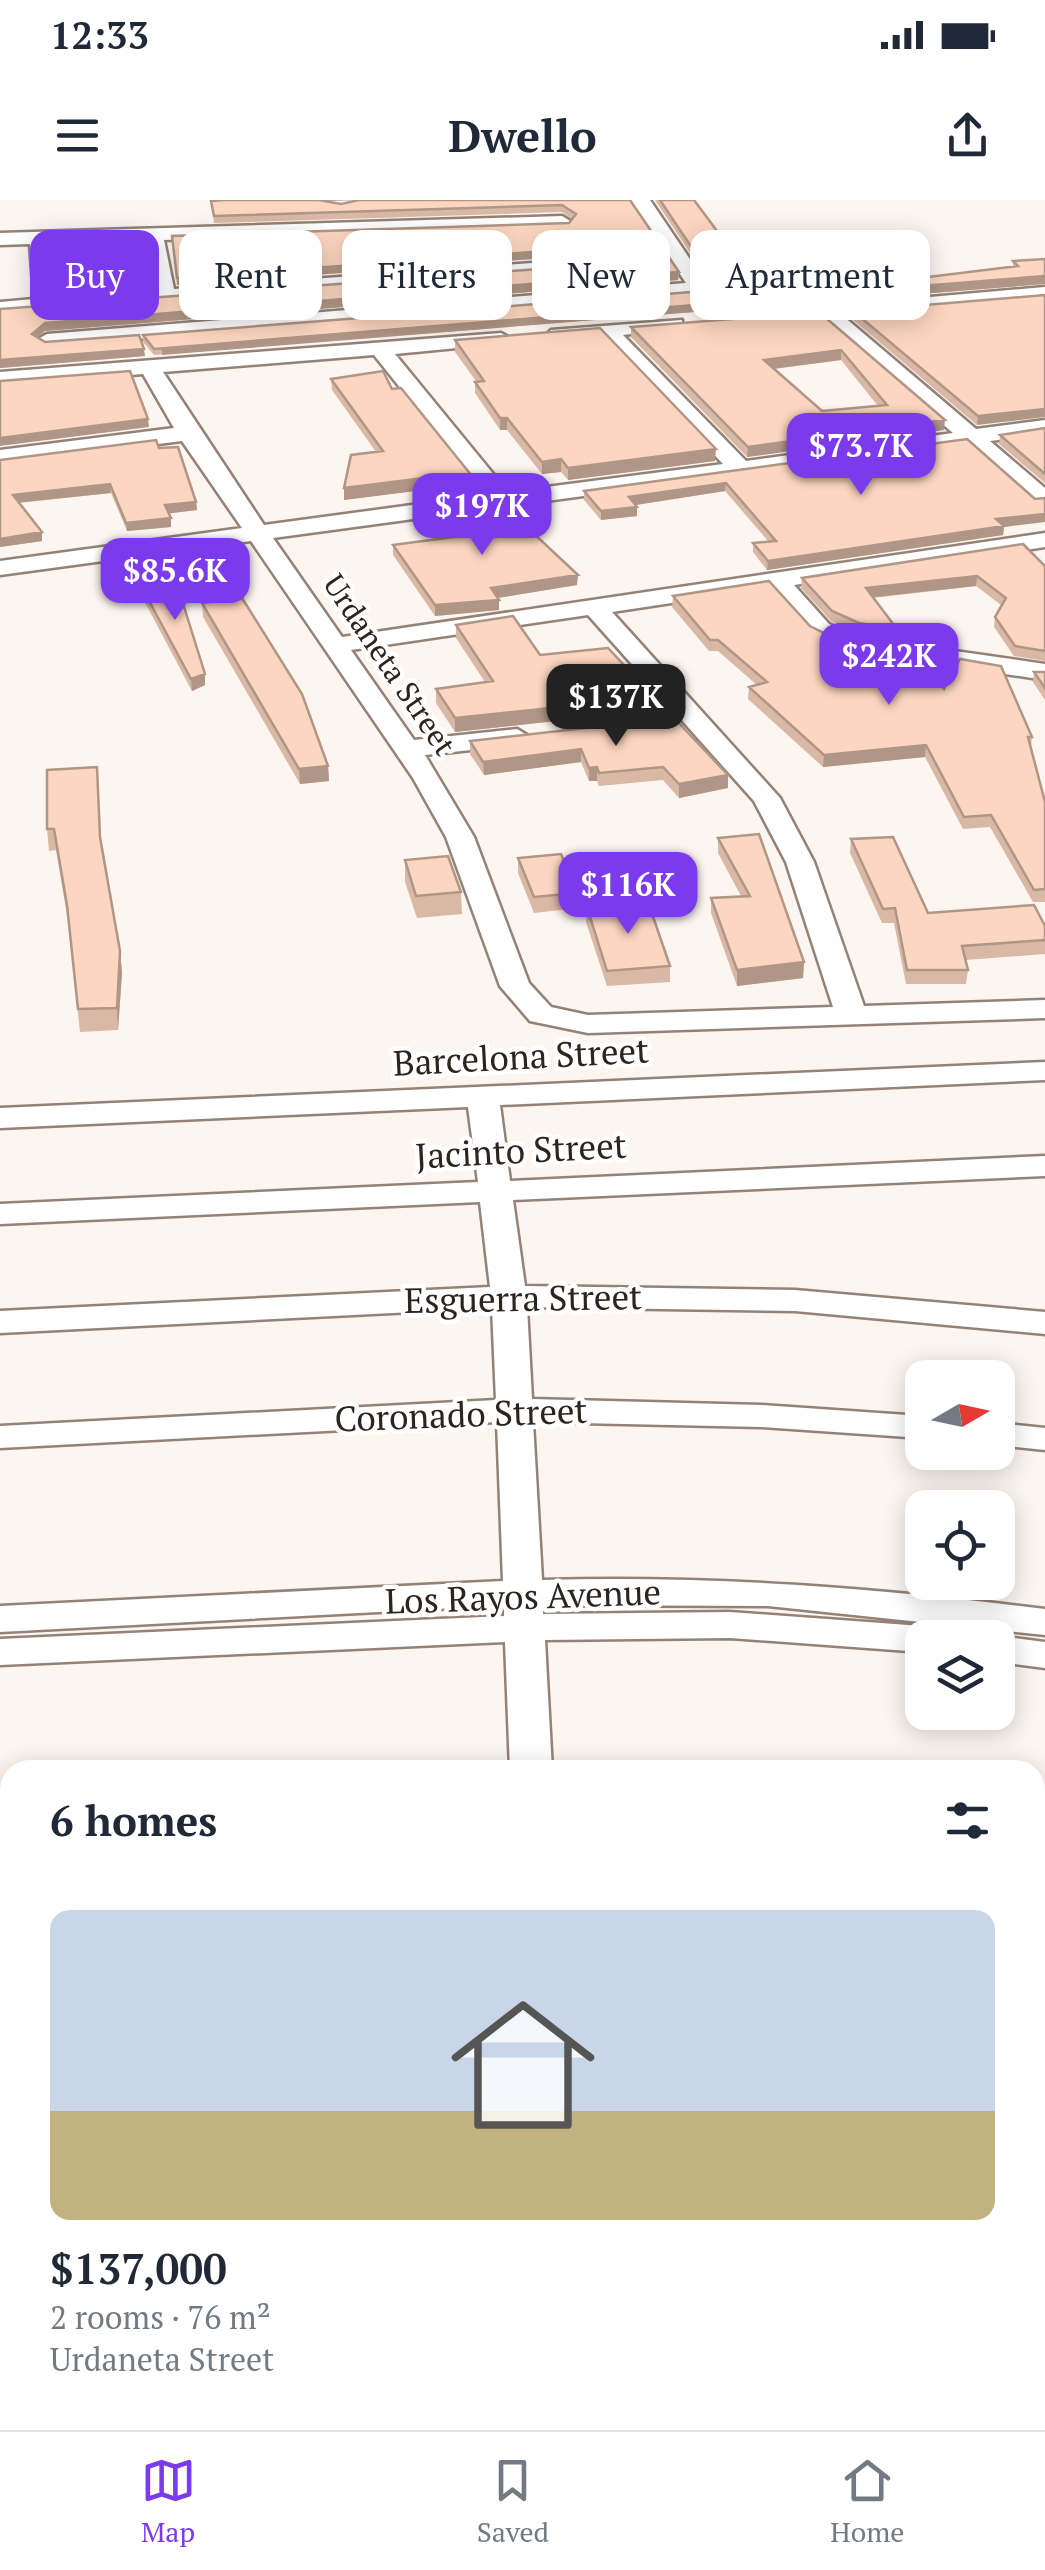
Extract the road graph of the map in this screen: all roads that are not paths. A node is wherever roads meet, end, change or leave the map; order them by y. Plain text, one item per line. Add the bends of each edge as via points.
1 (356, 200) edge
2 (549, 200) edge
3 (640, 200) edge
4 (326, 201) edge
5 (566, 230) edge
6 (0, 238) edge
7 (30, 238) edge
8 (159, 267) edge
9 (690, 275) edge
10 (179, 293) edge
11 (1045, 293) edge
12 (159, 296) edge
13 (165, 296) junction
14 (532, 301) edge
15 (930, 303) edge
16 (30, 306) edge
17 (0, 308) edge
18 (263, 320) edge
19 (721, 320) edge
20 (835, 320) edge
21 (264, 323) junction
22 (607, 330) junction
23 (47, 340) edge
24 (381, 350) junction
25 (150, 368) junction
26 (0, 379) edge
27 (1045, 427) edge
28 (188, 433) junction
29 (968, 437) junction
30 (0, 457) edge
31 (740, 468) junction
32 (501, 500) junction
33 (1045, 500) edge
34 (259, 532) junction
35 (1045, 540) edge
36 (0, 568) edge
37 (776, 580) junction
38 (595, 608) junction
39 (336, 645) junction
40 (1045, 672) edge
41 (697, 717) junction
42 (659, 721) edge
43 (543, 734) edge
44 (408, 749) junction
45 (1045, 1009) edge
46 (852, 1017) junction
47 (1045, 1071) edge
48 (483, 1096) junction
49 (0, 1118) edge
50 (1045, 1166) edge
51 (498, 1192) junction
52 (0, 1214) edge
53 (510, 1297) junction
54 (0, 1322) edge
55 (1045, 1323) edge
56 (515, 1410) junction
57 (905, 1426) edge
58 (1015, 1436) edge
59 (0, 1437) edge
60 (1045, 1439) edge
61 (524, 1610) junction
62 (0, 1619) edge
63 (1045, 1622) edge
64 (905, 1639) edge
65 (1015, 1651) edge
66 (0, 1652) edge
67 (1045, 1655) edge
68 (531, 1760) edge

1 - 4 street
2 - 5 street
3 - 9 street
6 - 7 street
8 - 13 street
10 - 13 street
11 - 15 street
12 - 13 street
14 - 21 street
16 - 17 street
18 - 21 street
19 - 22 street
20 - 29 street
21 - 23 street
22 - 24 street
22 - 31 street
24 - 25 street
24 - 32 street
25 - 26 street
25 - 28 street, Urdaneta Street
27 - 29 street
28 - 30 street
28 - 34 street, Urdaneta Street
29 - 31 street
29 - 33 street
31 - 32 street
32 - 34 street
34 - 36 street
34 - 39 street, Urdaneta Street
35 - 37 street
37 - 38 street
37 - 40 street via 820,629 851,644
38 - 39 street
38 - 41 street
39 - 44 street, Urdaneta Street
41 - 42 street
41 - 46 street via 786,830
43 - 44 street
44 - 46 street, Urdaneta Street via 460,837 515,986 541,1014 588,1024
45 - 46 street
47 - 48 street, Barcelona Street
48 - 49 street, Barcelona Street
48 - 51 street
50 - 51 street, Jacinto Street
51 - 52 street, Jacinto Street
51 - 53 street
53 - 54 street, Esguerra Street
53 - 55 street, Esguerra Street via 826,1303
53 - 56 street
56 - 57 street, Coronado Street
56 - 59 street, Coronado Street
56 - 61 street
58 - 60 street
61 - 62 street, Los Rayos Avenue
61 - 63 street, Los Rayos Avenue via 729,1592
61 - 64 street, Los Rayos Avenue
61 - 66 street, Los Rayos Avenue
61 - 68 street
65 - 67 street

